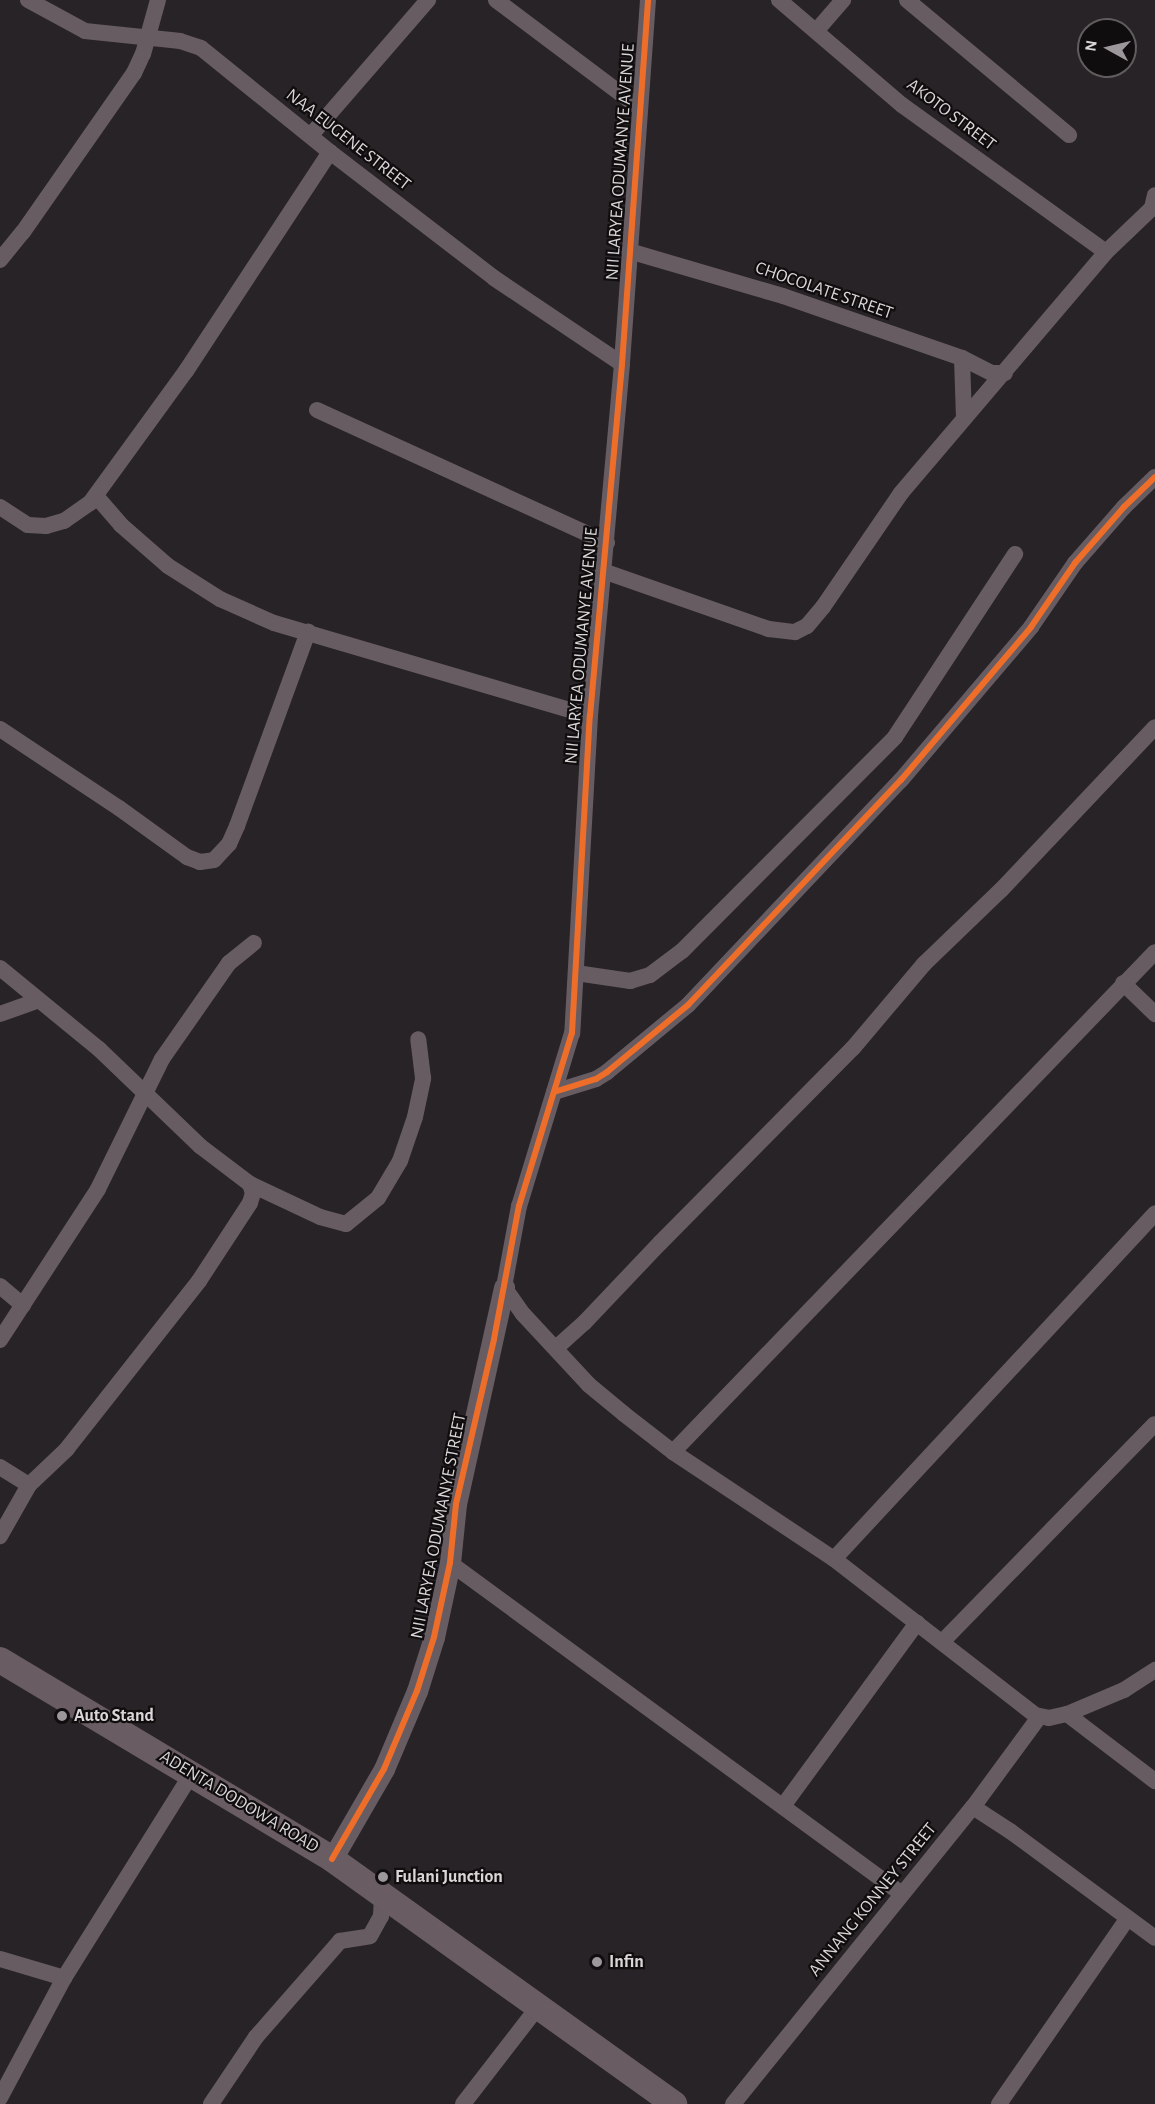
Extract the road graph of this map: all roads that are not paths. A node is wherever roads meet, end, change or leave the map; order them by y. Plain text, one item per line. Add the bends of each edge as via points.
1 (28, 0) edge
2 (158, 0) edge
3 (428, 0) edge
4 (496, 0) edge
5 (648, 0) edge
6 (779, 0) edge
7 (843, 0) edge
8 (907, 0) edge
9 (817, 30) junction
10 (147, 38) junction
11 (640, 108) junction
12 (311, 135) junction
13 (1069, 135) dead end
14 (330, 152) junction
15 (1155, 195) edge
16 (629, 251) junction
17 (1106, 252) junction
18 (0, 260) edge
19 (962, 358) junction
20 (622, 364) junction
21 (1005, 373) junction
22 (316, 410) dead end
23 (964, 418) junction
24 (1155, 477) edge
25 (96, 496) junction
26 (0, 507) edge
27 (607, 543) junction
28 (1015, 554) dead end
29 (603, 571) junction
30 (308, 632) junction
31 (590, 716) junction
32 (1155, 727) edge
33 (0, 729) edge
34 (254, 943) dead end
35 (1155, 952) edge
36 (0, 968) edge
37 (576, 973) junction
38 (1123, 983) junction
39 (39, 1000) junction
40 (0, 1014) edge
41 (1155, 1014) edge
42 (418, 1039) dead end
43 (554, 1092) junction
44 (143, 1093) junction
45 (250, 1184) junction
46 (1155, 1213) edge
47 (0, 1286) edge
48 (504, 1287) junction
49 (23, 1305) junction
50 (0, 1340) edge
51 (556, 1348) junction
52 (1155, 1424) edge
53 (674, 1452) junction
54 (0, 1467) edge
55 (29, 1485) junction
56 (0, 1536) edge
57 (834, 1559) junction
58 (450, 1563) junction
59 (917, 1623) junction
60 (943, 1641) junction
61 (0, 1660) edge
62 (1155, 1670) edge
63 (1066, 1714) junction
64 (1039, 1717) junction
65 (192, 1773) junction
66 (1155, 1781) edge
67 (783, 1806) junction
68 (973, 1807) junction
69 (333, 1859) junction
70 (382, 1894) junction
71 (902, 1894) junction
72 (1128, 1918) junction
73 (1155, 1938) edge
74 (0, 1959) edge
75 (64, 1978) junction
76 (538, 2007) junction
77 (0, 2098) edge
78 (211, 2104) edge
79 (463, 2104) edge
80 (674, 2104) edge
81 (733, 2104) edge
82 (999, 2104) edge

1 - 10 street, NAA EUGENE STREET via 85,31
2 - 10 street
3 - 12 street
4 - 11 street
5 - 11 street, NII LARYEA ODUMANYE AVENUE
6 - 9 street, AKOTO STREET
7 - 9 street
8 - 13 street
9 - 17 street, AKOTO STREET via 902,105
10 - 12 street, NAA EUGENE STREET via 180,41 201,48
10 - 18 street via 134,73
11 - 16 street, NII LARYEA ODUMANYE AVENUE
12 - 14 street, NAA EUGENE STREET
14 - 20 street, NAA EUGENE STREET via 495,278
14 - 25 street via 186,371
15 - 17 street via 1152,208
16 - 19 street, CHOCOLATE STREET via 783,296
16 - 20 street, NII LARYEA ODUMANYE AVENUE
17 - 21 street
19 - 21 street, CHOCOLATE STREET via 992,373
19 - 23 street
20 - 27 street, NII LARYEA ODUMANYE AVENUE
21 - 23 street
22 - 27 street
23 - 29 street via 901,493 823,607 807,626 795,632 769,629 731,617
24 - 43 street via 1075,563 1024,635 901,780 688,1005 607,1072
25 - 26 street via 64,521 46,526 28,525
25 - 30 street via 121,525 168,566 220,598
27 - 29 street, NII LARYEA ODUMANYE AVENUE
28 - 37 street via 895,737 682,951 650,975 630,981
29 - 31 street, NII LARYEA ODUMANYE AVENUE
30 - 31 street
30 - 33 street via 237,826 229,844 214,860 200,862 187,857
31 - 37 street, NII LARYEA ODUMANYE AVENUE
32 - 51 street via 1001,890 924,964 853,1048
34 - 44 street via 229,963 205,994
35 - 38 street
36 - 39 street
37 - 43 street, NII LARYEA ODUMANYE AVENUE via 572,1033
38 - 41 street
38 - 53 street
39 - 40 street
39 - 44 street via 99,1049
42 - 45 street via 423,1077 415,1117 400,1161 378,1198 346,1224
43 - 48 street, NII LARYEA ODUMANYE AVENUE via 519,1206
44 - 45 street via 200,1146
44 - 49 street via 98,1189
45 - 55 street via 250,1203 199,1281 67,1449
46 - 57 street
47 - 49 street
48 - 51 street via 523,1314
48 - 58 street, NII LARYEA ODUMANYE STREET via 456,1504
49 - 50 street
51 - 53 street via 589,1385
52 - 60 street
53 - 57 street
54 - 55 street
55 - 56 street
57 - 59 street
58 - 67 street
58 - 69 street, NII LARYEA ODUMANYE STREET via 417,1691 384,1769
59 - 60 street
59 - 67 street
60 - 64 street
61 - 65 main road, ADENTA DODOWA ROAD
62 - 63 street via 1124,1690
63 - 64 street
63 - 66 street
64 - 68 street, ANNANG KONNEY STREET
65 - 69 main road, ADENTA DODOWA ROAD
65 - 75 street
67 - 71 street
68 - 71 street, ANNANG KONNEY STREET
68 - 72 street
69 - 70 main road, ADENTA DODOWA ROAD
70 - 76 main road, ADENTA DODOWA ROAD
70 - 78 street via 381,1916 370,1936 340,1941 256,2037
71 - 81 street, ANNANG KONNEY STREET
72 - 73 street
72 - 82 street
74 - 75 street
75 - 77 street
76 - 79 street
76 - 80 main road, ADENTA DODOWA ROAD

